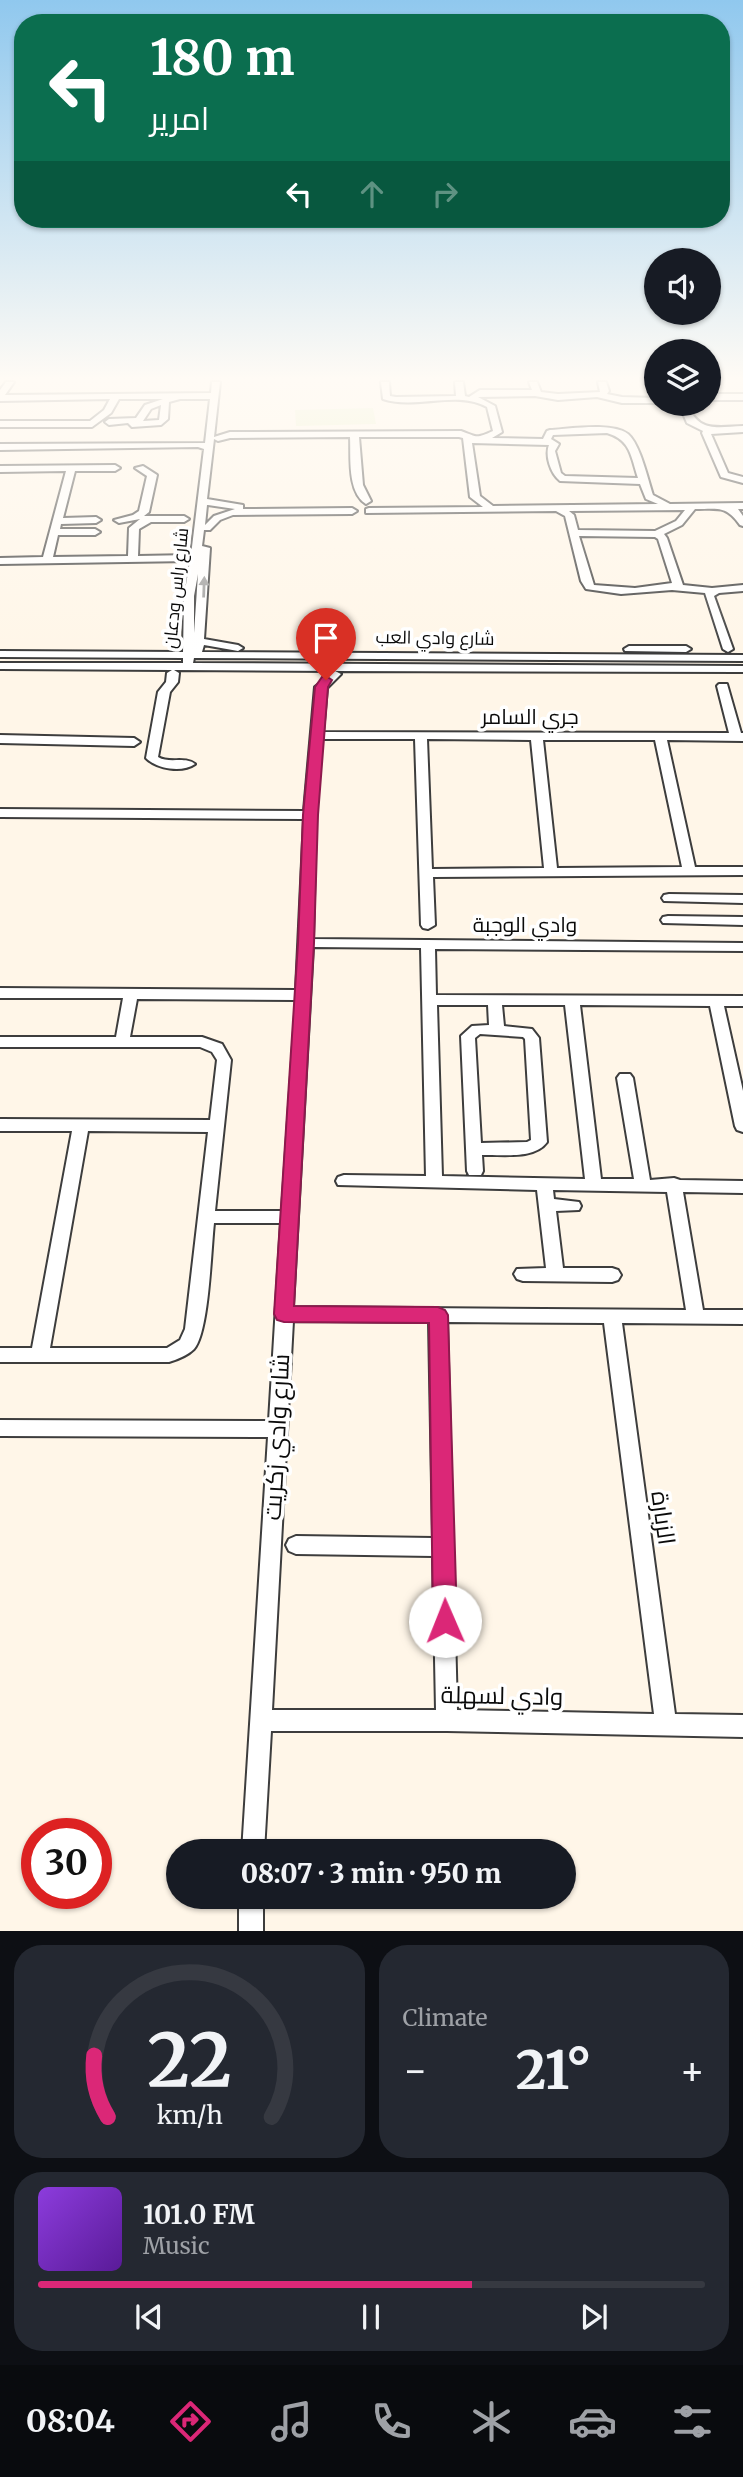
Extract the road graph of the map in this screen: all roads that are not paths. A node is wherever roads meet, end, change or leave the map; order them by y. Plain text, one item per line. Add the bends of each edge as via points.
1 (70, 472) edge
2 (147, 472) edge
3 (207, 472) edge
4 (209, 472) edge
5 (357, 472) edge
6 (476, 472) edge
7 (557, 472) edge
8 (640, 472) edge
9 (723, 472) edge
10 (743, 480) edge
11 (643, 481) junction
12 (358, 485) junction
13 (475, 497) junction
14 (649, 497) junction
15 (208, 502) junction
16 (640, 504) junction
17 (665, 504) junction
18 (351, 506) junction
19 (369, 506) junction
20 (468, 506) junction
21 (489, 506) junction
22 (259, 508) junction
23 (691, 509) dead end
24 (572, 511) junction
25 (742, 511) edge
26 (227, 513) junction
27 (143, 518) junction
28 (184, 519) dead end
29 (96, 520) dead end
30 (119, 520) dead end
31 (57, 521) junction
32 (207, 528) junction
33 (54, 532) junction
34 (95, 533) dead end
35 (574, 533) junction
36 (657, 534) junction
37 (133, 558) junction
38 (196, 558) junction
39 (47, 560) junction
40 (0, 561) edge
41 (673, 587) junction
42 (743, 589) edge
43 (713, 591) junction
44 (188, 627) junction
45 (199, 641) junction
46 (0, 647) edge
47 (254, 648) junction
48 (624, 649) junction
49 (728, 649) junction
50 (743, 649) edge
51 (358, 651) junction
52 (0, 654) edge
53 (110, 654) junction
54 (160, 654) junction
55 (231, 655) junction
56 (743, 658) edge
57 (192, 659) junction
58 (658, 659) junction
59 (119, 667) junction
60 (220, 667) junction
61 (267, 667) junction
62 (378, 667) junction
63 (3, 671) edge
64 (741, 671) edge
65 (99, 673) junction
66 (173, 673) junction
67 (301, 674) junction
68 (335, 674) junction
69 (349, 674) junction
70 (723, 686) dead end
71 (321, 687) junction
72 (317, 735) junction
73 (421, 736) junction
74 (537, 736) junction
75 (660, 737) junction
76 (739, 737) edge
77 (0, 739) edge
78 (134, 743) dead end
79 (189, 764) dead end
80 (0, 813) edge
81 (310, 815) junction
82 (743, 871) edge
83 (551, 872) junction
84 (691, 872) junction
85 (426, 873) junction
86 (669, 898) dead end
87 (738, 899) edge
88 (668, 920) dead end
89 (740, 921) edge
90 (428, 925) dead end
91 (743, 940) edge
92 (306, 943) junction
93 (428, 946) junction
94 (743, 947) edge
95 (0, 993) edge
96 (131, 994) junction
97 (303, 995) junction
98 (429, 1000) junction
99 (495, 1001) junction
100 (572, 1001) junction
101 (716, 1001) junction
102 (743, 1001) edge
103 (497, 1030) junction
104 (0, 1042) edge
105 (122, 1042) junction
106 (625, 1078) dead end
107 (0, 1125) edge
108 (81, 1125) junction
109 (218, 1126) junction
110 (743, 1126) edge
111 (474, 1149) junction
112 (475, 1171) dead end
113 (344, 1181) dead end
114 (433, 1183) junction
115 (544, 1183) junction
116 (594, 1184) junction
117 (643, 1184) junction
118 (674, 1184) junction
119 (743, 1187) edge
120 (547, 1205) junction
121 (573, 1206) dead end
122 (208, 1217) junction
123 (290, 1217) junction
124 (523, 1274) dead end
125 (555, 1274) junction
126 (612, 1275) dead end
127 (284, 1314) junction
128 (438, 1315) junction
129 (612, 1316) junction
130 (696, 1317) junction
131 (743, 1317) edge
132 (0, 1355) edge
133 (40, 1355) junction
134 (0, 1428) edge
135 (278, 1429) junction
136 (296, 1545) dead end
137 (443, 1547) junction
138 (447, 1720) junction
139 (261, 1721) junction
140 (666, 1726) junction
141 (743, 1726) edge
142 (254, 1839) edge

1 - 31 street
2 - 27 street via 152,475
3 - 38 street, شارع راس ودعان
4 - 15 street, شارع راس ودعان
5 - 12 street
6 - 13 street
7 - 11 street via 563,479
8 - 11 street
9 - 10 street
11 - 14 street
12 - 18 street
12 - 19 street
13 - 20 street
13 - 21 street
14 - 16 street
14 - 17 street
15 - 22 street
15 - 32 street, شارع راس ودعان
16 - 17 street
16 - 21 street
17 - 25 street
18 - 19 street
18 - 22 street
18 - 26 street
19 - 20 street
19 - 24 street
20 - 21 street
22 - 26 street via 215,510
23 - 36 street via 674,527
24 - 25 street via 719,506
24 - 35 street
26 - 32 street
27 - 28 street
27 - 30 street
27 - 37 street via 146,523 134,528
29 - 31 street
31 - 33 street
45 -> 32 street, شارع راس ودعان
33 - 34 street
33 - 39 street
35 - 36 street
35 - 41 street via 590,587 606,591
36 - 41 street via 678,580
37 - 38 street
37 - 39 street
38 - 44 street, شارع راس ودعان
39 - 40 street
41 - 43 street
42 - 43 street
43 - 49 street via 710,602
44 - 54 street
44 - 57 street, شارع راس ودعان
45 - 47 street, شارع وادي العب
45 - 57 street, شارع راس ودعان
46 - 53 street via 87,648
47 - 51 street, شارع وادي العب
47 - 55 street
48 - 49 street, شارع وادي العب
48 - 51 street, شارع وادي العب
48 - 58 street
49 - 50 street, شارع وادي العب
51 - 55 street, شارع وادي العب
51 - 58 street, شارع وادي العب
51 - 60 street via 341,659 228,660
52 - 53 street, شارع وادي العب
53 - 54 street, شارع وادي العب
54 - 57 street, شارع وادي العب
55 - 57 street, شارع وادي العب
56 - 58 street, شارع وادي العب
57 - 59 street, شارع وادي العب
57 - 60 street, شارع وادي العب
57 - 63 street via 34,661
59 - 63 street, شارع وادي العب
59 - 65 street
60 - 61 street, شارع وادي العب
61 - 62 street, شارع وادي العب
61 - 67 street
62 - 64 street, شارع وادي العب
62 - 69 street
63 - 65 street
64 - 69 street
65 - 66 street
66 - 67 street
66 - 79 street via 164,692 152,758 161,764
67 - 68 street
67 - 71 street
68 - 69 street
68 - 71 street
70 - 76 street
71 - 72 street, شارع وادي زكريت
72 - 73 street, جري السامر
72 - 81 street, شارع وادي زكريت
73 - 74 street, جري السامر
73 - 85 street
74 - 75 street, جري السامر
74 - 83 street
75 - 76 street, جري السامر
75 - 84 street
77 - 78 street
80 - 81 street
81 - 92 street, شارع وادي زكريت
82 - 84 street
83 - 84 street
83 - 85 street
85 - 90 street
86 - 87 street
87 - 89 street
88 - 89 street
89 - 91 street
92 - 93 street, وادي الوجبة
92 - 97 street, شارع وادي زكريت
93 - 94 street, وادي الوجبة
93 - 98 street
95 - 96 street
96 - 97 street
96 - 105 street
97 - 123 street, شارع وادي زكريت
98 - 99 street
98 - 114 street
99 - 100 street
99 - 103 street
100 - 101 street
100 - 116 street
101 - 102 street
101 - 110 street
103 - 111 street via 474,1030 468,1036
103 - 111 street via 523,1030 532,1036 540,1139 530,1148
104 - 105 street
105 - 109 street via 202,1042 217,1048 225,1060
106 - 117 street
107 - 108 street
108 - 109 street
108 - 133 street
109 - 122 street
111 - 112 street
113 - 114 street
114 - 115 street
115 - 116 street
115 - 120 street
116 - 117 street
117 - 118 street
118 - 119 street
118 - 130 street
120 - 121 street
120 - 125 street
122 - 123 street
122 - 133 street via 194,1329 187,1345 169,1355
123 - 127 street, شارع وادي زكريت
124 - 125 street
125 - 126 street
127 - 128 street
127 - 135 street, شارع وادي زكريت
128 - 129 street
128 - 137 street
129 - 130 street
129 - 140 street, الزبارة
130 - 131 street
132 - 133 street
134 - 135 street
135 - 139 street, شارع وادي زكريت
136 - 137 street
137 - 138 street
138 - 139 street, وادي لسهلة
138 - 140 street, وادي لسهلة
139 - 142 street, شارع وادي زكريت
140 - 141 street, وادي لسهلة

